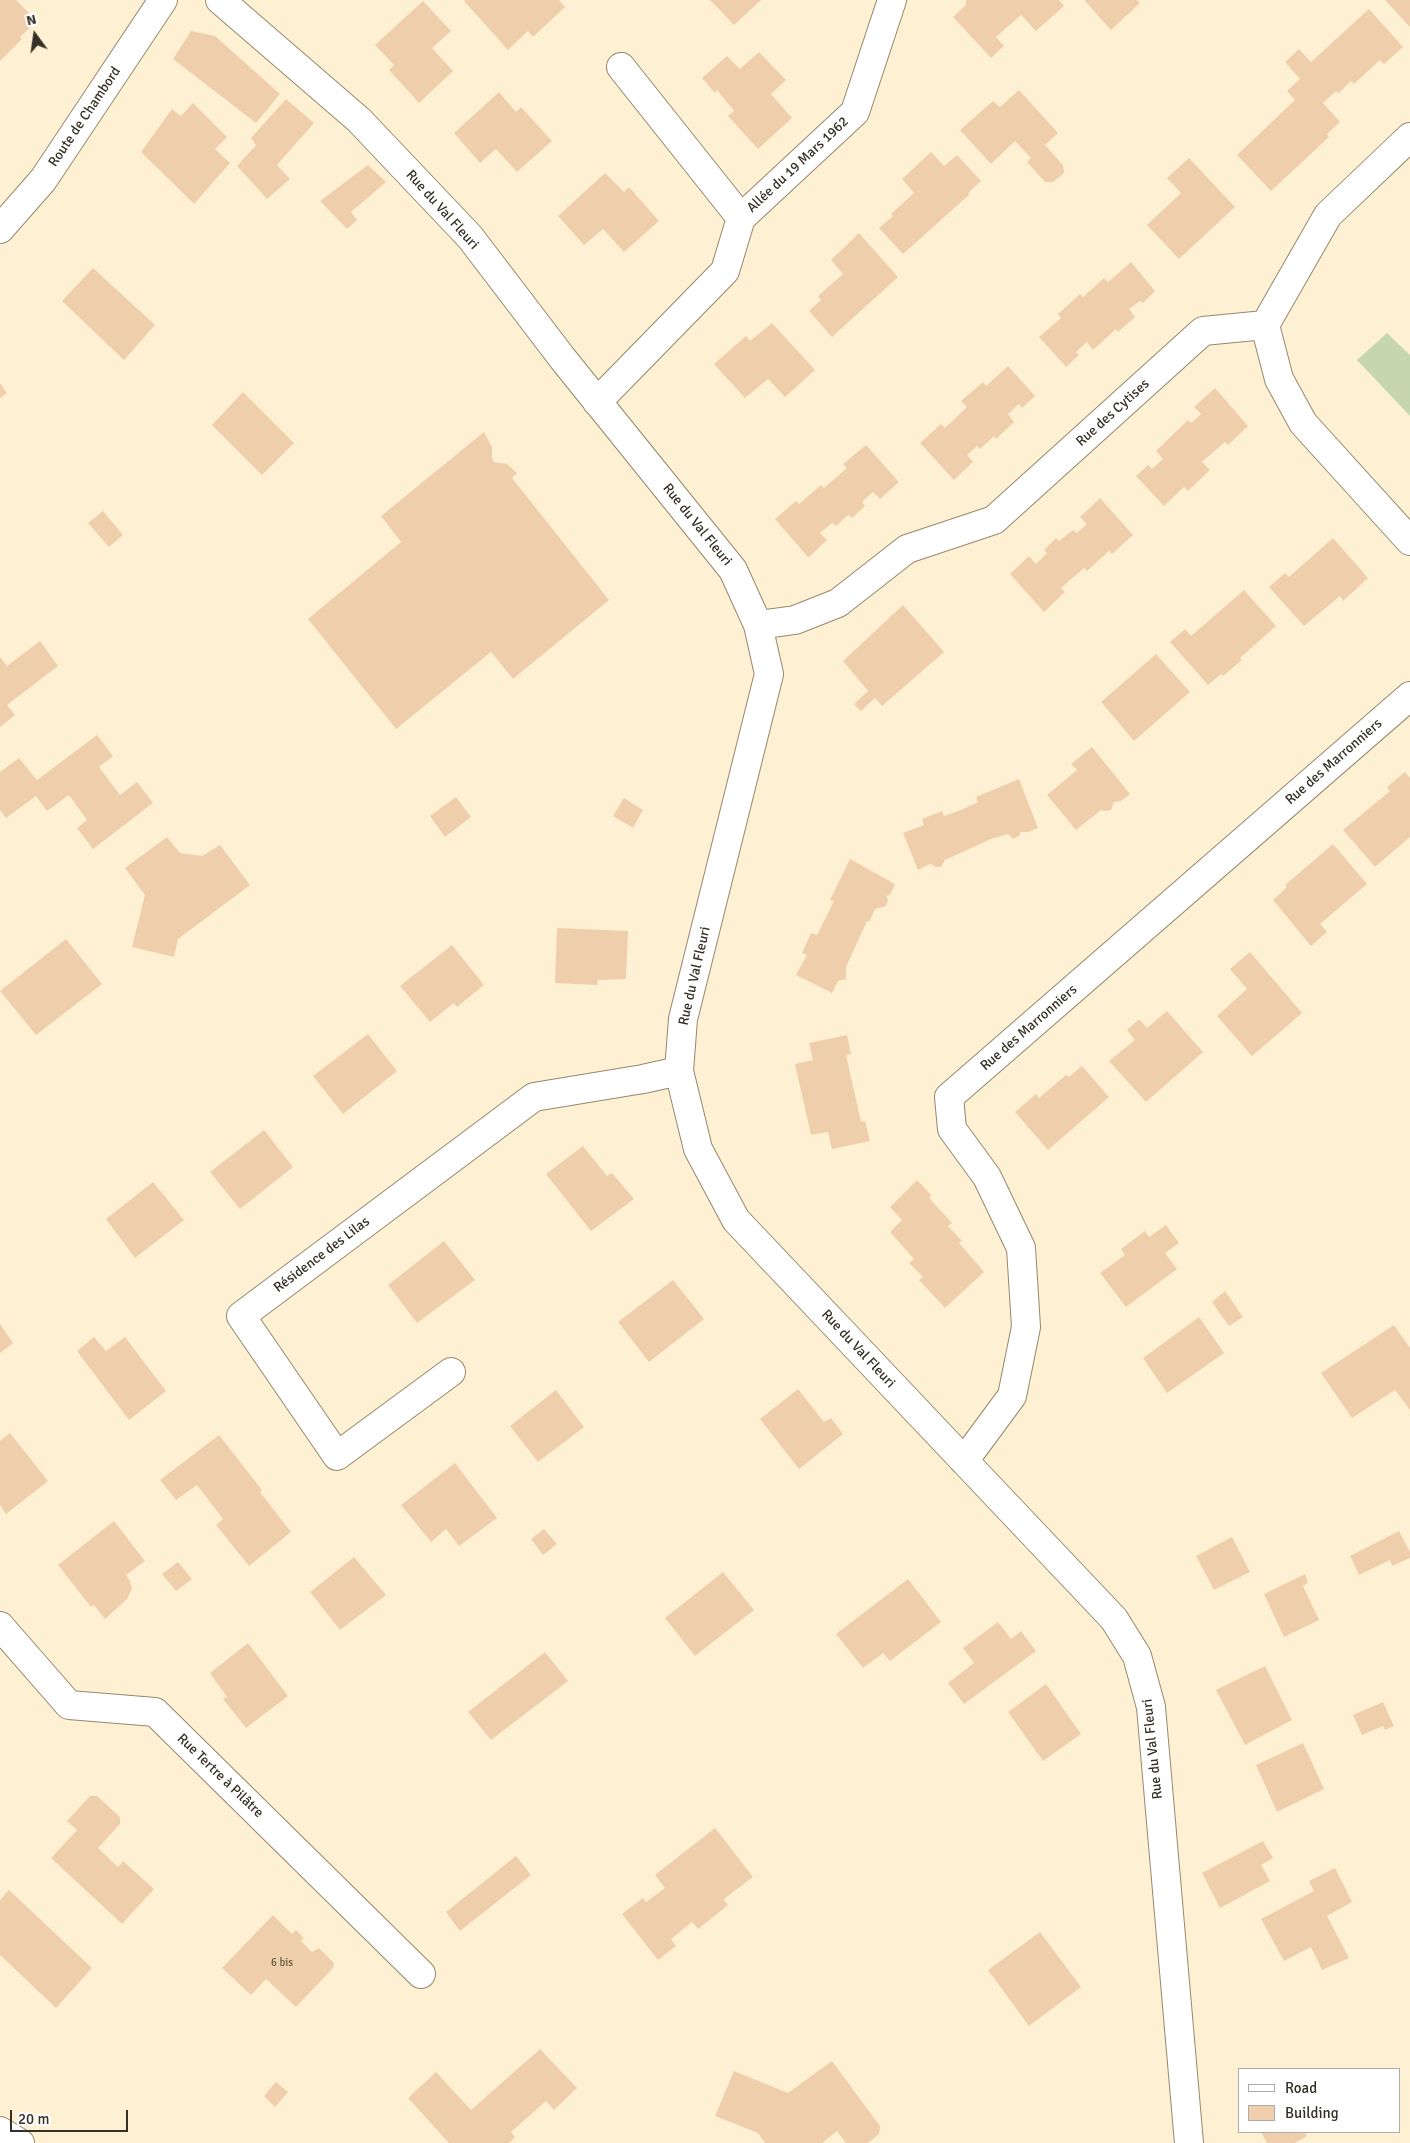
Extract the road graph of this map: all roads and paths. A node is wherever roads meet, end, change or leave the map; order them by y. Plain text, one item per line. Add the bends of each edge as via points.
1 (163, 0) edge
2 (220, 0) edge
3 (892, 0) edge
4 (620, 67) dead end
5 (1410, 137) edge
6 (741, 218) junction
7 (0, 228) edge
8 (1265, 325) junction
9 (597, 402) junction
10 (1410, 541) edge
11 (758, 625) junction
12 (1410, 696) edge
13 (679, 1071) junction
14 (450, 1372) dead end
15 (964, 1461) junction
16 (0, 1626) edge
17 (421, 1974) dead end
18 (0, 2131) edge
19 (20, 2143) edge
20 (1189, 2143) edge

1 - 7 street, Route de Chambord via 43,180
2 - 9 street, Rue du Val Fleuri via 359,120 470,237
3 - 6 street, Allée du 19 Mars 1962 via 855,112
4 - 6 street
5 - 8 street via 1328,214
6 - 9 street, Allée du 19 Mars 1962 via 725,271
8 - 10 street via 1279,379 1303,423
8 - 11 street, Rue des Cytises via 1203,332 994,520 907,549 838,603 795,620
9 - 11 street, Rue du Val Fleuri via 733,570
11 - 13 street, Rue du Val Fleuri via 769,674 683,1018
12 - 15 street, Rue des Marronniers via 949,1097 952,1129 987,1177 1021,1248 1026,1327 1012,1396
13 - 14 street, Résidence des Lilas via 534,1098 241,1316 337,1456
13 - 15 street, Rue du Val Fleuri via 698,1148 736,1220
15 - 20 street, Rue du Val Fleuri via 1114,1619 1137,1656 1151,1707
16 - 17 street, Rue Tertre à Pilâtre via 69,1705 154,1712
18 - 19 street

